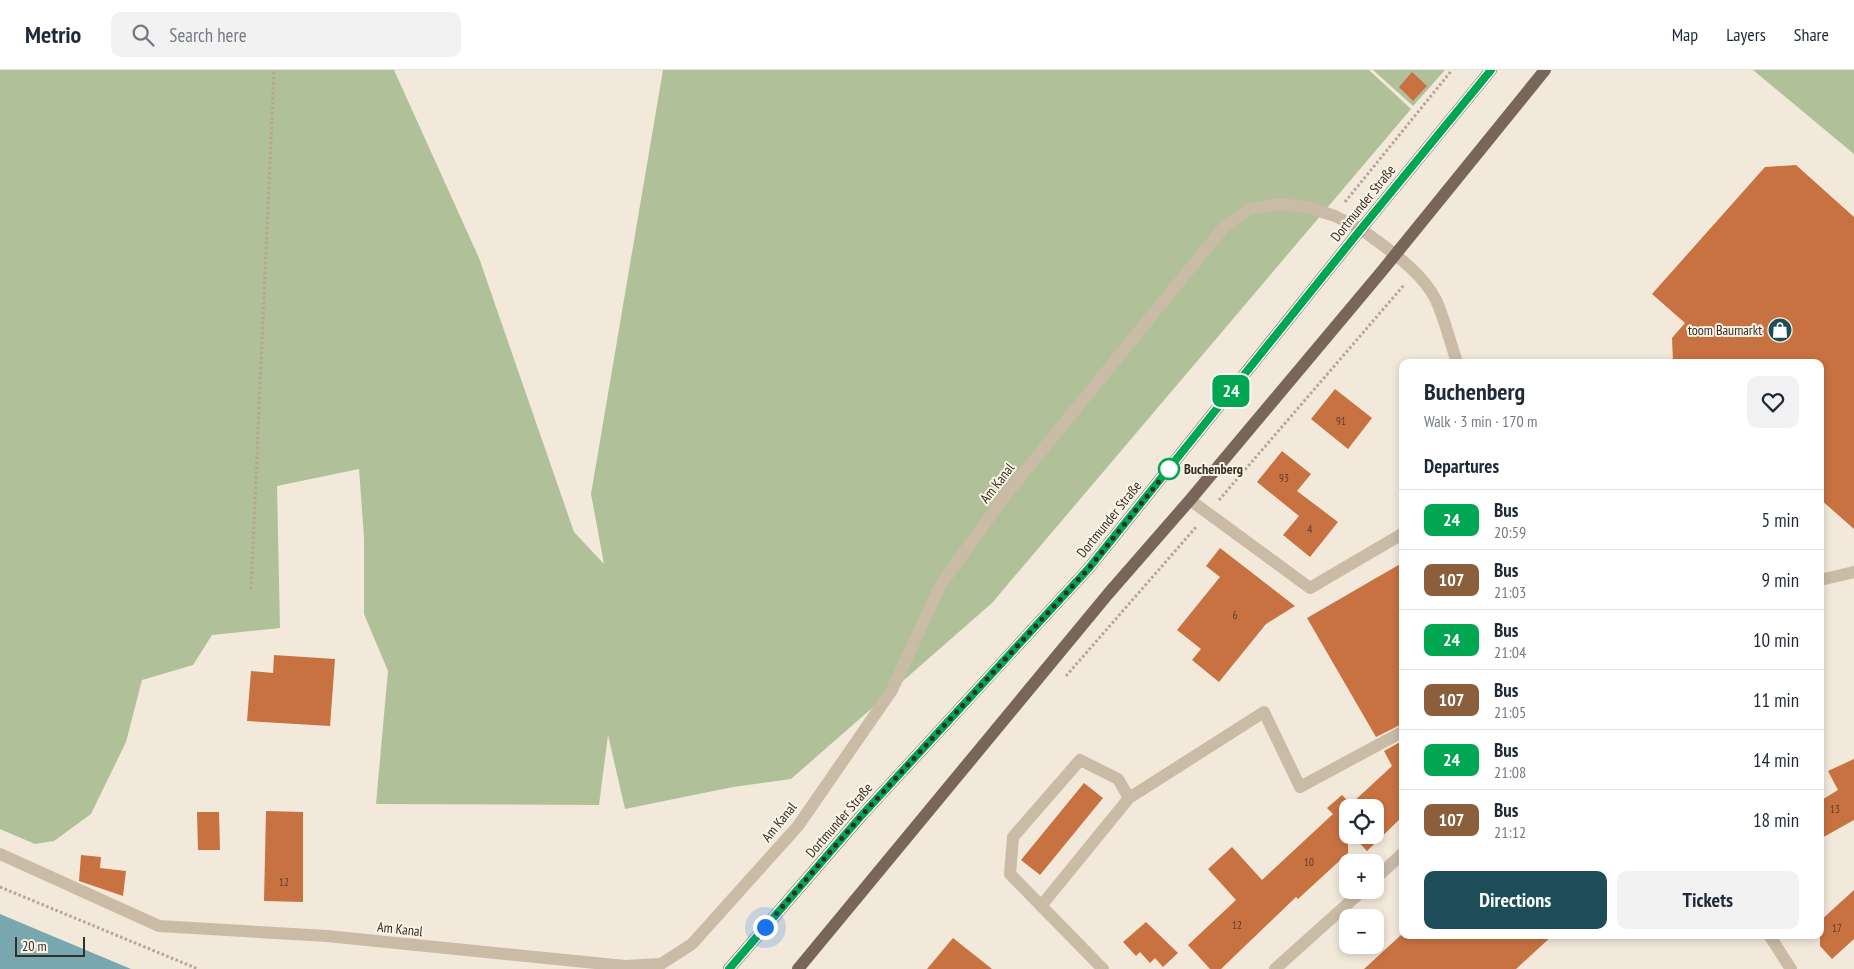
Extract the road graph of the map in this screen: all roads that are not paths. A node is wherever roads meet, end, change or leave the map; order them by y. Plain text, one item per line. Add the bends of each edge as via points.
1 (1491, 70) edge
2 (1545, 70) edge
3 (1361, 229) junction
4 (1394, 254) junction
5 (1456, 359) edge
6 (1190, 500) junction
7 (1399, 536) edge
8 (1854, 572) edge
9 (1824, 579) edge
10 (1399, 734) edge
11 (1129, 798) junction
12 (0, 854) edge
13 (1399, 857) edge
14 (1384, 871) edge
15 (1353, 899) edge
16 (1041, 906) junction
17 (1772, 939) edge
18 (729, 969) edge
19 (798, 969) edge
20 (1102, 969) edge
21 (1276, 969) edge
22 (1791, 969) edge

1 - 3 main road, Dortmunder Straße
2 - 4 main road
3 - 4 street, Am Kanal
3 - 12 street, Am Kanal via 1307,207 1279,204 1249,209 1224,227 1004,497 940,586 892,690 798,826 692,944 661,964 625,966 327,936 158,926
3 - 18 main road, Dortmunder Straße via 1089,568 862,815
4 - 5 street via 1414,272 1435,299
4 - 6 main road
6 - 7 street via 1310,588
6 - 19 main road via 1108,594
8 - 9 street
10 - 11 street via 1300,787 1264,712
11 - 16 street
11 - 16 street via 1118,779 1080,760 1013,837 1010,874
13 - 14 street
15 - 21 street
16 - 20 street
17 - 22 street

